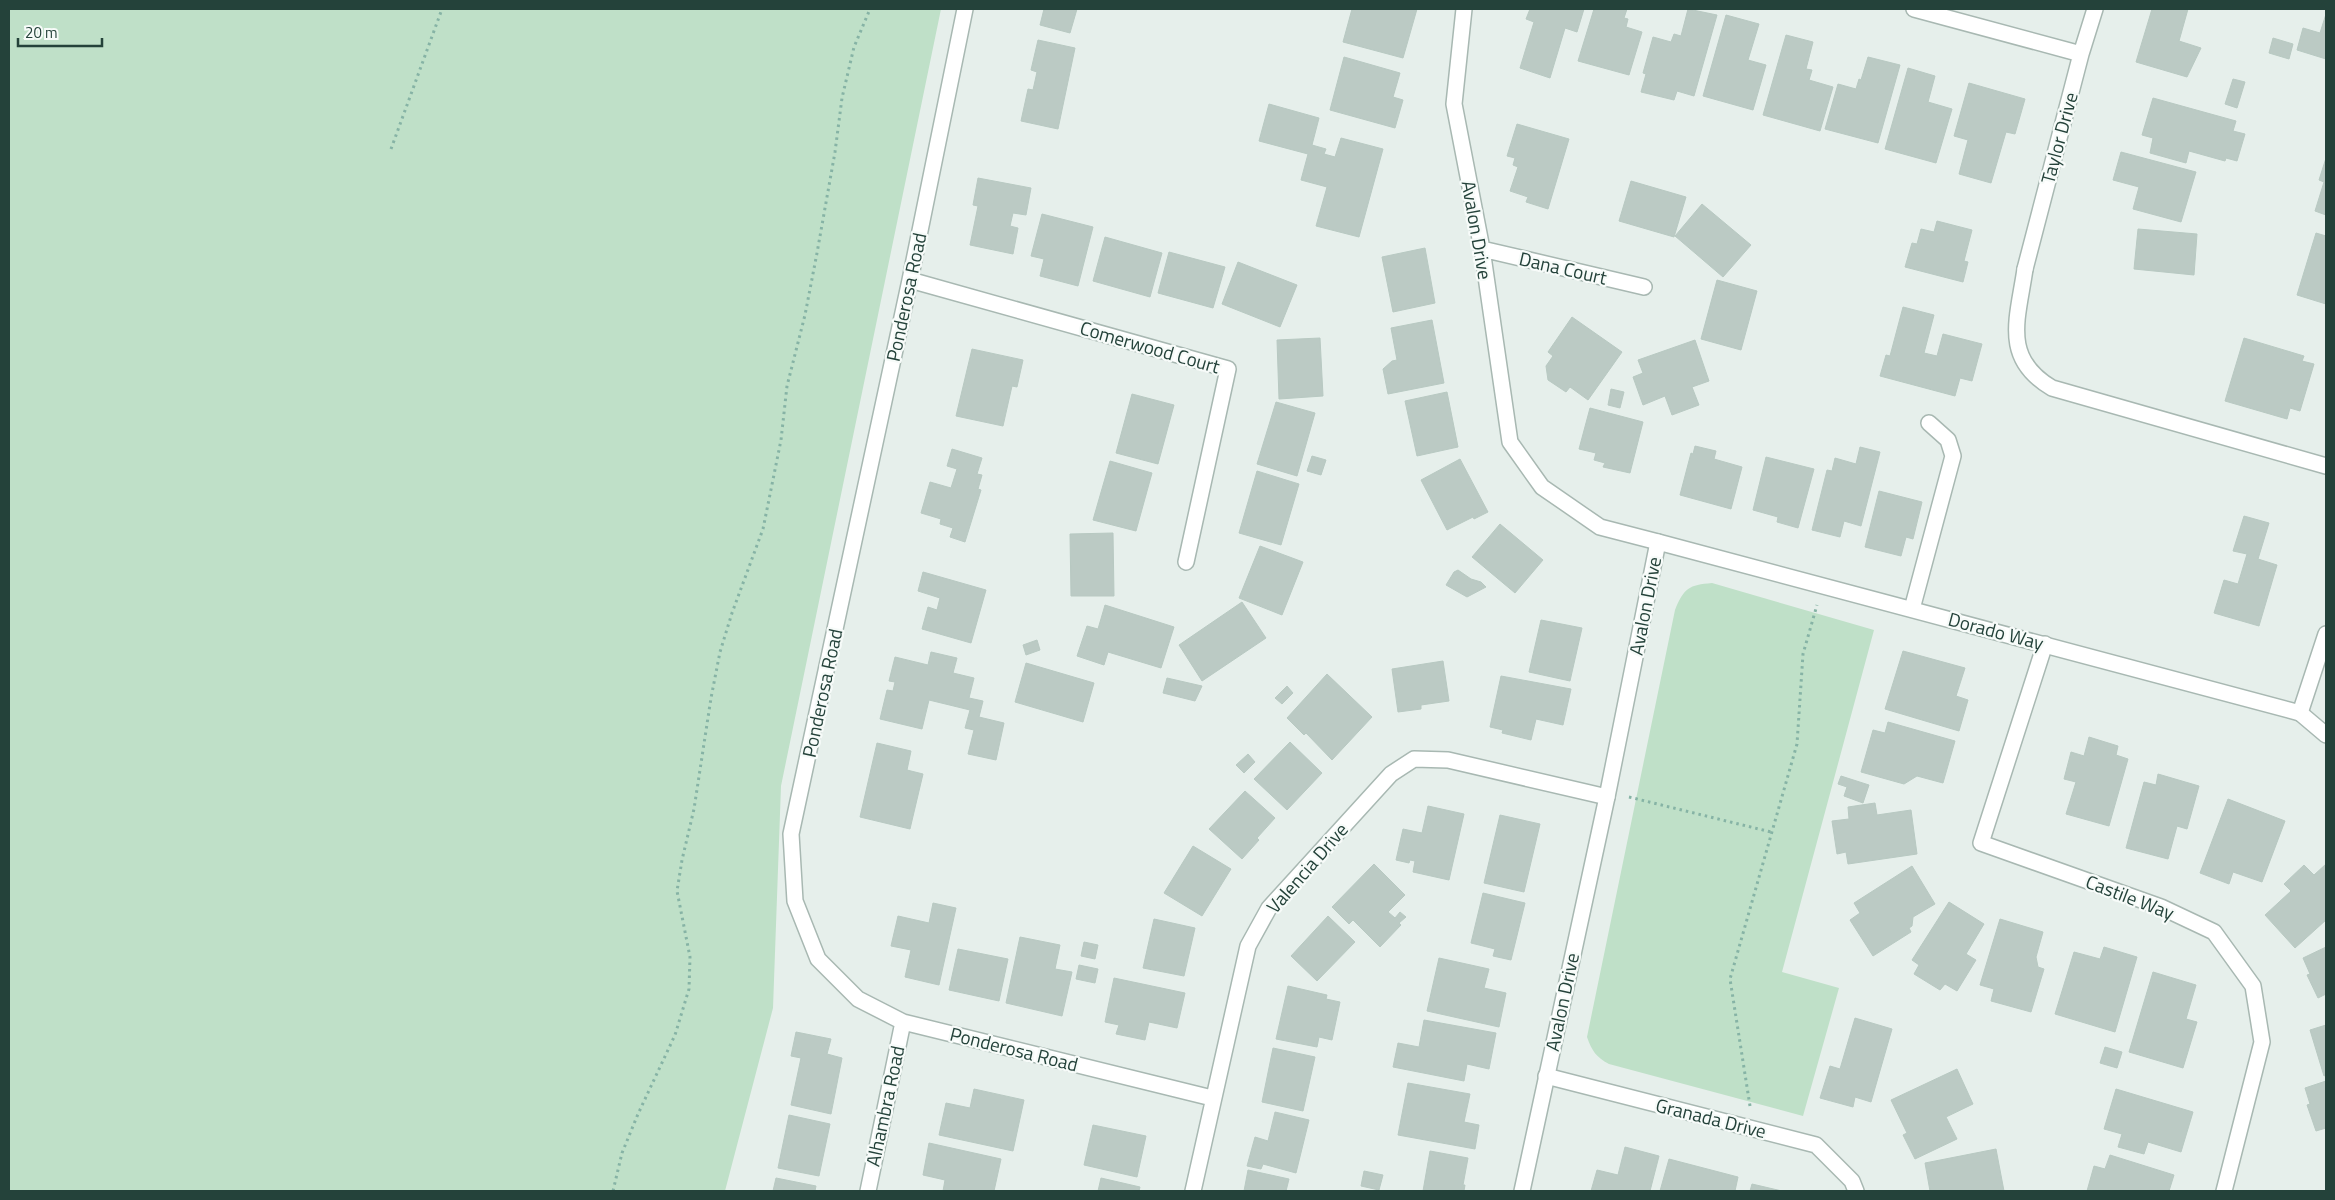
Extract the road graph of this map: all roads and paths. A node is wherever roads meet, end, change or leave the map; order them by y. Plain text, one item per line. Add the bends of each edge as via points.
1 (442, 9) edge
2 (870, 9) edge
3 (965, 9) edge
4 (1464, 9) edge
5 (1914, 9) edge
6 (2095, 9) edge
7 (2081, 54) junction
8 (391, 149) dead end
9 (1482, 249) junction
10 (910, 280) junction
11 (1644, 287) dead end
12 (1930, 423) dead end
13 (2326, 466) edge
14 (1658, 542) junction
15 (1186, 562) dead end
16 (1822, 586) junction
17 (1912, 608) junction
18 (2326, 634) edge
19 (2045, 644) junction
20 (2300, 713) junction
21 (2326, 735) edge
22 (1607, 797) junction
23 (1771, 832) junction
24 (903, 1022) junction
25 (1546, 1076) junction
26 (1212, 1098) junction
27 (1754, 1129) junction
28 (613, 1191) edge
29 (868, 1191) edge
30 (1193, 1191) edge
31 (1522, 1191) edge
32 (1856, 1191) edge
33 (2224, 1191) edge

1 - 8 path
2 - 28 path via 854,47 842,98 817,253 787,386 781,440 763,529 732,613 715,679 678,891 690,958 689,989 676,1035 622,1153
3 - 10 street, Ponderosa Road
4 - 9 street, Avalon Drive via 1454,104
5 - 7 street
6 - 7 street, Taylor Drive
7 - 13 street, Taylor Drive via 2025,269 2017,327 2017,342 2024,364 2052,388
9 - 11 street, Dana Court
9 - 14 street, Avalon Drive via 1510,442 1542,487 1600,528
10 - 15 street, Comerwood Court via 1228,369
10 - 24 street, Ponderosa Road via 791,834 795,901 818,959 858,999
12 - 17 street via 1948,440 1953,456
14 - 16 street, Dorado Way
14 - 22 street, Avalon Drive
16 - 17 street, Dorado Way
16 - 23 path via 1802,654 1796,744
17 - 19 street, Dorado Way
18 - 20 street
19 - 20 street, Dorado Way
19 - 33 street, Castile Way via 1981,842 2160,906 2214,932 2253,986 2262,1042
20 - 21 street, Dorado Way
22 - 23 path via 1634,797
22 - 25 street, Avalon Drive
22 - 26 street, Valencia Drive via 1448,760 1414,760 1391,774 1269,908 1248,946
23 - 27 path via 1730,979
24 - 26 street, Ponderosa Road
24 - 29 street, Alhambra Road
25 - 27 street, Granada Drive
25 - 31 street, Avalon Drive
26 - 30 street, Valencia Drive
27 - 32 street, Granada Drive via 1816,1145 1852,1181

